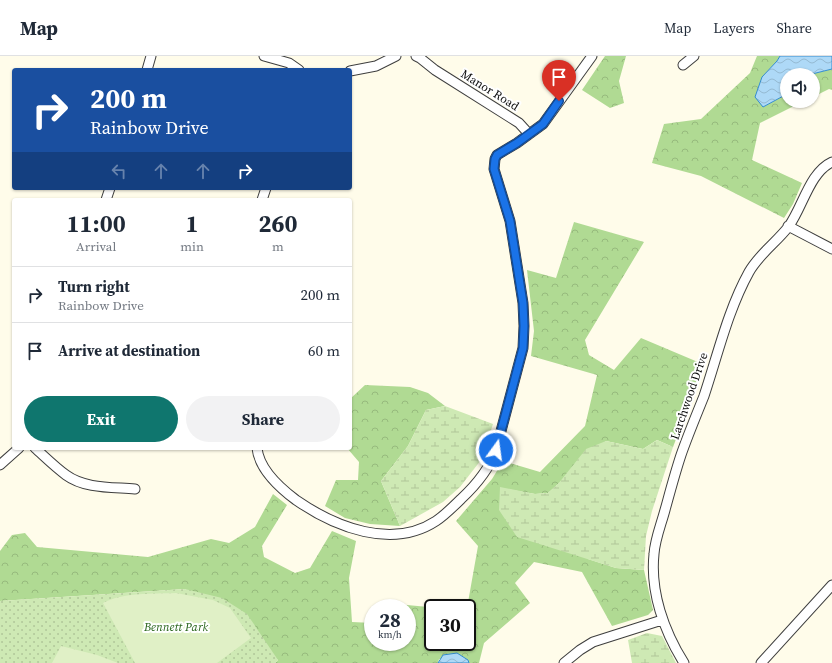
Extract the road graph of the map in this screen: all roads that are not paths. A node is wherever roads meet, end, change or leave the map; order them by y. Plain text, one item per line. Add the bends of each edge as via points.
1 (151, 56) edge
2 (264, 56) edge
3 (396, 56) edge
4 (416, 56) edge
5 (592, 56) edge
6 (694, 56) edge
7 (683, 65) dead end
8 (148, 68) edge
9 (296, 68) edge
10 (352, 71) edge
11 (529, 134) junction
12 (832, 162) edge
13 (788, 226) junction
14 (832, 249) edge
15 (18, 450) edge
16 (37, 450) edge
17 (257, 450) edge
18 (0, 465) edge
19 (135, 489) dead end
20 (832, 585) edge
21 (662, 620) junction
22 (564, 663) edge
23 (684, 663) edge
24 (761, 663) edge

1 - 8 street
2 - 9 street
3 - 10 street via 376,66
4 - 11 street, Manor Road via 519,123
5 - 11 street via 543,124
6 - 7 street
11 - 17 street via 497,155 495,159 494,169 510,221 523,303 523,348 492,463 470,491 436,521 422,528 406,533 368,533 328,519 291,496 277,484 263,465
12 - 13 street, Larchwood Drive via 818,171
13 - 14 street
13 - 21 street, Larchwood Drive via 750,270 740,290 681,456 655,542 654,574
15 - 18 street
16 - 19 street via 67,476 86,484
20 - 24 street
21 - 22 street via 594,642
21 - 23 street, Larchwood Drive via 672,645

